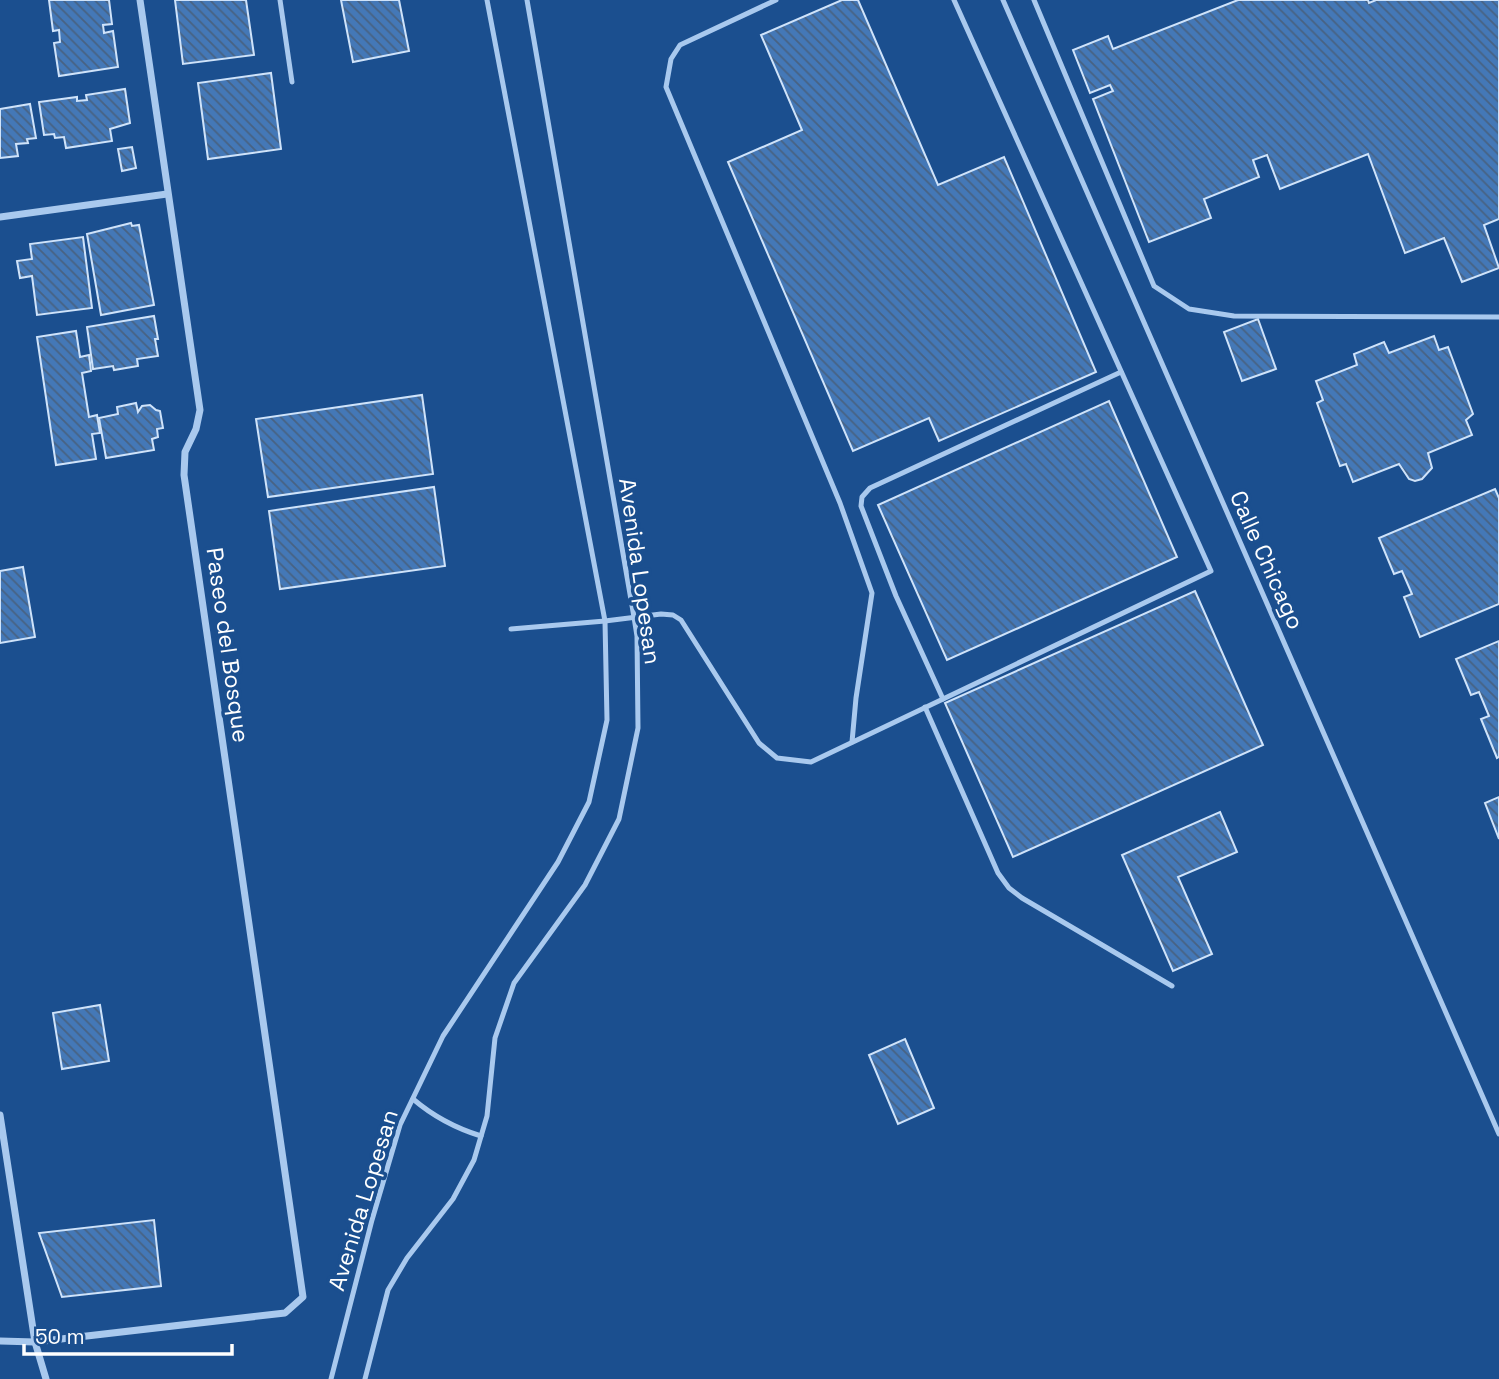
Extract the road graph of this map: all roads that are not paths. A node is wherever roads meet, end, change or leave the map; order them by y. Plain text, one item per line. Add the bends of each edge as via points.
1 (139, 0) edge
2 (280, 0) edge
3 (487, 0) edge
4 (527, 0) edge
5 (776, 0) edge
6 (954, 0) edge
7 (1003, 0) edge
8 (1034, 0) edge
9 (292, 82) dead end
10 (167, 194) junction
11 (0, 217) edge
12 (1499, 317) edge
13 (1121, 372) junction
14 (634, 617) junction
15 (605, 621) junction
16 (511, 629) dead end
17 (943, 699) junction
18 (925, 707) junction
19 (852, 743) junction
20 (1171, 986) dead end
21 (413, 1100) junction
22 (0, 1115) edge
23 (1499, 1134) edge
24 (481, 1136) junction
25 (0, 1341) edge
26 (35, 1342) junction
27 (46, 1379) edge
28 (331, 1379) edge
29 (365, 1379) edge

1 - 10 street, Paseo del Bosque
2 - 9 lane
3 - 15 lane, Avenida Lopesan
4 - 14 lane, Avenida Lopesan
5 - 19 lane via 680,45 671,59 666,87 840,503 872,593
6 - 13 lane
7 - 23 lane, Calle Chicago
8 - 12 lane via 1154,286 1170,298 1189,309 1234,316
10 - 11 street
10 - 26 street, Paseo del Bosque via 200,410 185,452 184,475 303,1297 285,1313
13 - 17 lane via 870,488 862,497 867,523
13 - 17 lane via 1211,571
14 - 15 lane
14 - 19 lane via 661,614 681,620 759,743 777,758 811,762
14 - 24 lane, Avenida Lopesan via 638,728 619,819 584,885 514,983 495,1038
15 - 16 lane
15 - 21 lane, Avenida Lopesan via 607,720 589,802 558,862 443,1036
17 - 18 lane
18 - 19 lane
18 - 20 lane via 998,873 1009,888
21 - 24 lane via 432,1115
21 - 28 lane, Avenida Lopesan via 400,1125 372,1220
22 - 26 street
24 - 29 lane, Avenida Lopesan via 453,1199 388,1290
25 - 26 street
26 - 27 street

